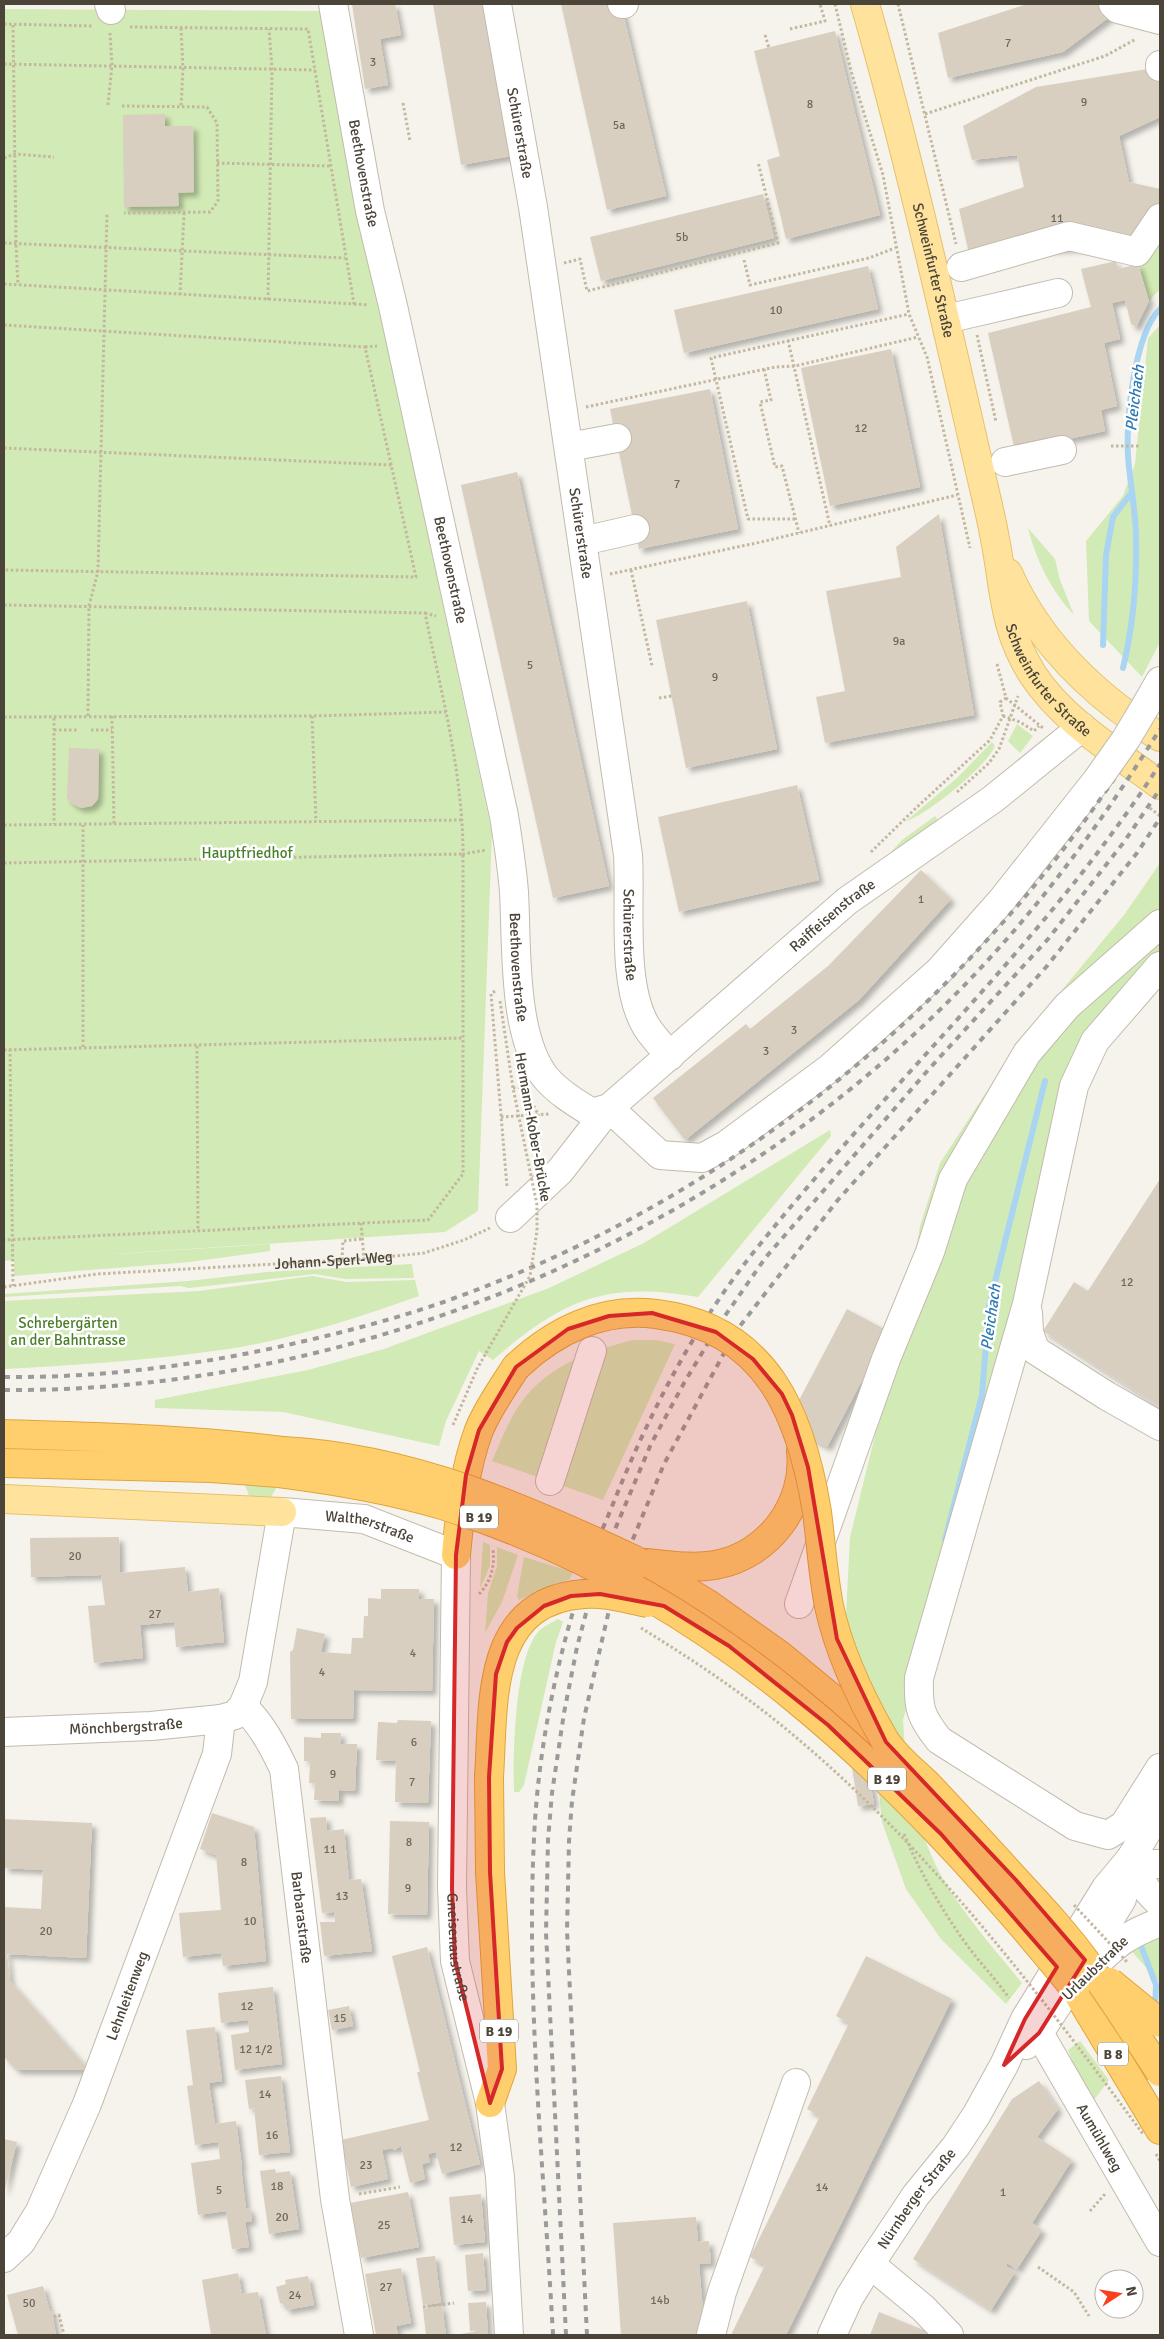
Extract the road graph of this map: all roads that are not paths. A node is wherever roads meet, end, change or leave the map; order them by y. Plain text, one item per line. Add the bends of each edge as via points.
1 (333, 4) edge
2 (497, 4) edge
3 (865, 4) edge
4 (1113, 6) edge
5 (1152, 28) edge
6 (1160, 218) edge
7 (961, 267) dead end
8 (1058, 293) dead end
9 (946, 319) junction
10 (616, 438) dead end
11 (569, 447) junction
12 (1062, 450) dead end
13 (1005, 462) dead end
14 (635, 529) dead end
15 (995, 539) junction
16 (583, 541) junction
17 (1154, 691) edge
18 (1072, 734) junction
19 (1160, 737) edge
20 (1160, 785) edge
21 (1160, 924) edge
22 (1160, 966) edge
23 (670, 1056) junction
24 (590, 1107) junction
25 (510, 1218) road end
26 (1027, 1304) junction
27 (592, 1351) dead end
28 (1160, 1426) edge
29 (4, 1434) edge
30 (800, 1437) junction
31 (280, 1462) junction
32 (4, 1463) edge
33 (550, 1480) dead end
34 (4, 1499) edge
35 (282, 1512) junction
36 (456, 1554) junction
37 (641, 1563) junction
38 (799, 1604) dead end
39 (664, 1606) junction
40 (232, 1713) junction
41 (4, 1732) edge
42 (886, 1742) junction
43 (1160, 1768) edge
44 (1160, 1810) edge
45 (1128, 1862) junction
46 (1160, 1864) edge
47 (1160, 1904) edge
48 (1160, 1922) edge
49 (1088, 1964) junction
50 (1066, 1997) junction
51 (1160, 2023) edge
52 (1038, 2033) junction
53 (1004, 2064) junction
54 (1160, 2072) edge
55 (1160, 2077) edge
56 (796, 2083) dead end
57 (490, 2103) junction
58 (1152, 2127) edge
59 (1160, 2242) edge
60 (4, 2258) edge
61 (870, 2264) junction
62 (359, 2335) edge
63 (509, 2335) edge
64 (712, 2335) edge
65 (832, 2335) edge
66 (949, 2335) edge

1 - 24 street, Beethovenstraße via 370,211 504,816 514,890 519,1000 535,1056 546,1077
2 - 11 street, Schürerstraße
3 - 9 main road, Schweinfurter Straße
4 - 5 street
6 - 7 street via 1138,252 1070,236
8 - 9 street
9 - 15 main road, Schweinfurter Straße
10 - 11 street
11 - 16 street, Schürerstraße
12 - 13 street
14 - 16 street
15 - 18 main road, Schweinfurter Straße via 1006,614 1018,647
15 - 19 main road, Schweinfurter Straße via 1014,587 1044,635 1084,680
16 - 23 street, Schürerstraße via 628,855 634,997 646,1026
17 - 24 street, Beethovenstraße, bridge via 1097,780 1002,900 939,971 830,1068 726,1145 702,1158 660,1155
18 - 20 main road, Schweinfurter Straße
18 - 23 street, Raiffeisenstraße via 993,799 852,897
21 - 38 street via 1067,1006 1027,1053 953,1179 930,1252 886,1359
22 - 26 street via 1095,1041 1082,1065 1061,1140
23 - 24 street, Raiffeisenstraße
24 - 25 street via 560,1171
26 - 28 street via 1029,1332 1036,1350
26 - 43 street via 919,1678 918,1701 924,1722 939,1740 1058,1816 1075,1826 1108,1835 1124,1825
27 - 33 street
29 - 31 highway, B 19 via 210,1442
30 - 36 highway, bridge via 782,1394 754,1358 716,1332 673,1316 630,1313 588,1321 549,1340 516,1368 496,1398 480,1430 466,1475
30 - 37 highway, bridge via 802,1471 798,1488 784,1520 761,1544 732,1561 716,1565
30 - 42 highway, bridge via 816,1510 837,1639 856,1686
31 - 32 highway, B 19 via 211,1468
31 - 37 highway, B 19, bridge via 311,1452 370,1462 476,1491 557,1523
31 - 39 highway, B 19, bridge via 440,1504 492,1522 593,1565
34 - 35 main road
35 - 36 street, Waltherstraße via 364,1519
35 - 40 street via 253,1682
36 - 57 street, Gneisenaustraße via 452,1888 455,1961
37 - 42 highway, B 19, bridge via 708,1604 781,1656
39 - 50 highway, B 19, bridge via 729,1646 771,1678 885,1777 1018,1919
39 - 57 highway, B 19, bridge via 600,1594 571,1596 544,1606 517,1628 507,1642 496,1674 489,1777 490,1872 502,2069
40 - 41 street, Mönchbergstraße via 151,1726
40 - 60 street, Lehnleitenweg via 87,2104 40,2211 21,2242
40 - 62 street, Barbarastraße via 255,1718 271,1741 284,1769 335,2199
42 - 49 highway, B 19, bridge via 1016,1880
44 - 45 street, Nürnberger Straße
45 - 46 street
45 - 47 street
45 - 50 street, Nürnberger Straße via 1122,1898
45 - 53 street, Nürnberger Straße via 1106,1888 1024,2018
48 - 50 street, Urlaubstraße via 1131,1933 1115,1944
49 - 51 highway, B 19, bridge
49 - 54 highway, B 19, bridge
50 - 52 street, Nürnberger Straße
50 - 55 highway, B 19
50 - 58 highway, B 8
52 - 53 street, Nürnberger Straße
52 - 59 street, Aumühlweg
53 - 61 street, Nürnberger Straße via 956,2146 916,2195
56 - 64 street via 722,2292
57 - 63 street, Gneisenaustraße via 500,2177
61 - 65 street, Nürnberger Straße
61 - 66 street via 923,2308

